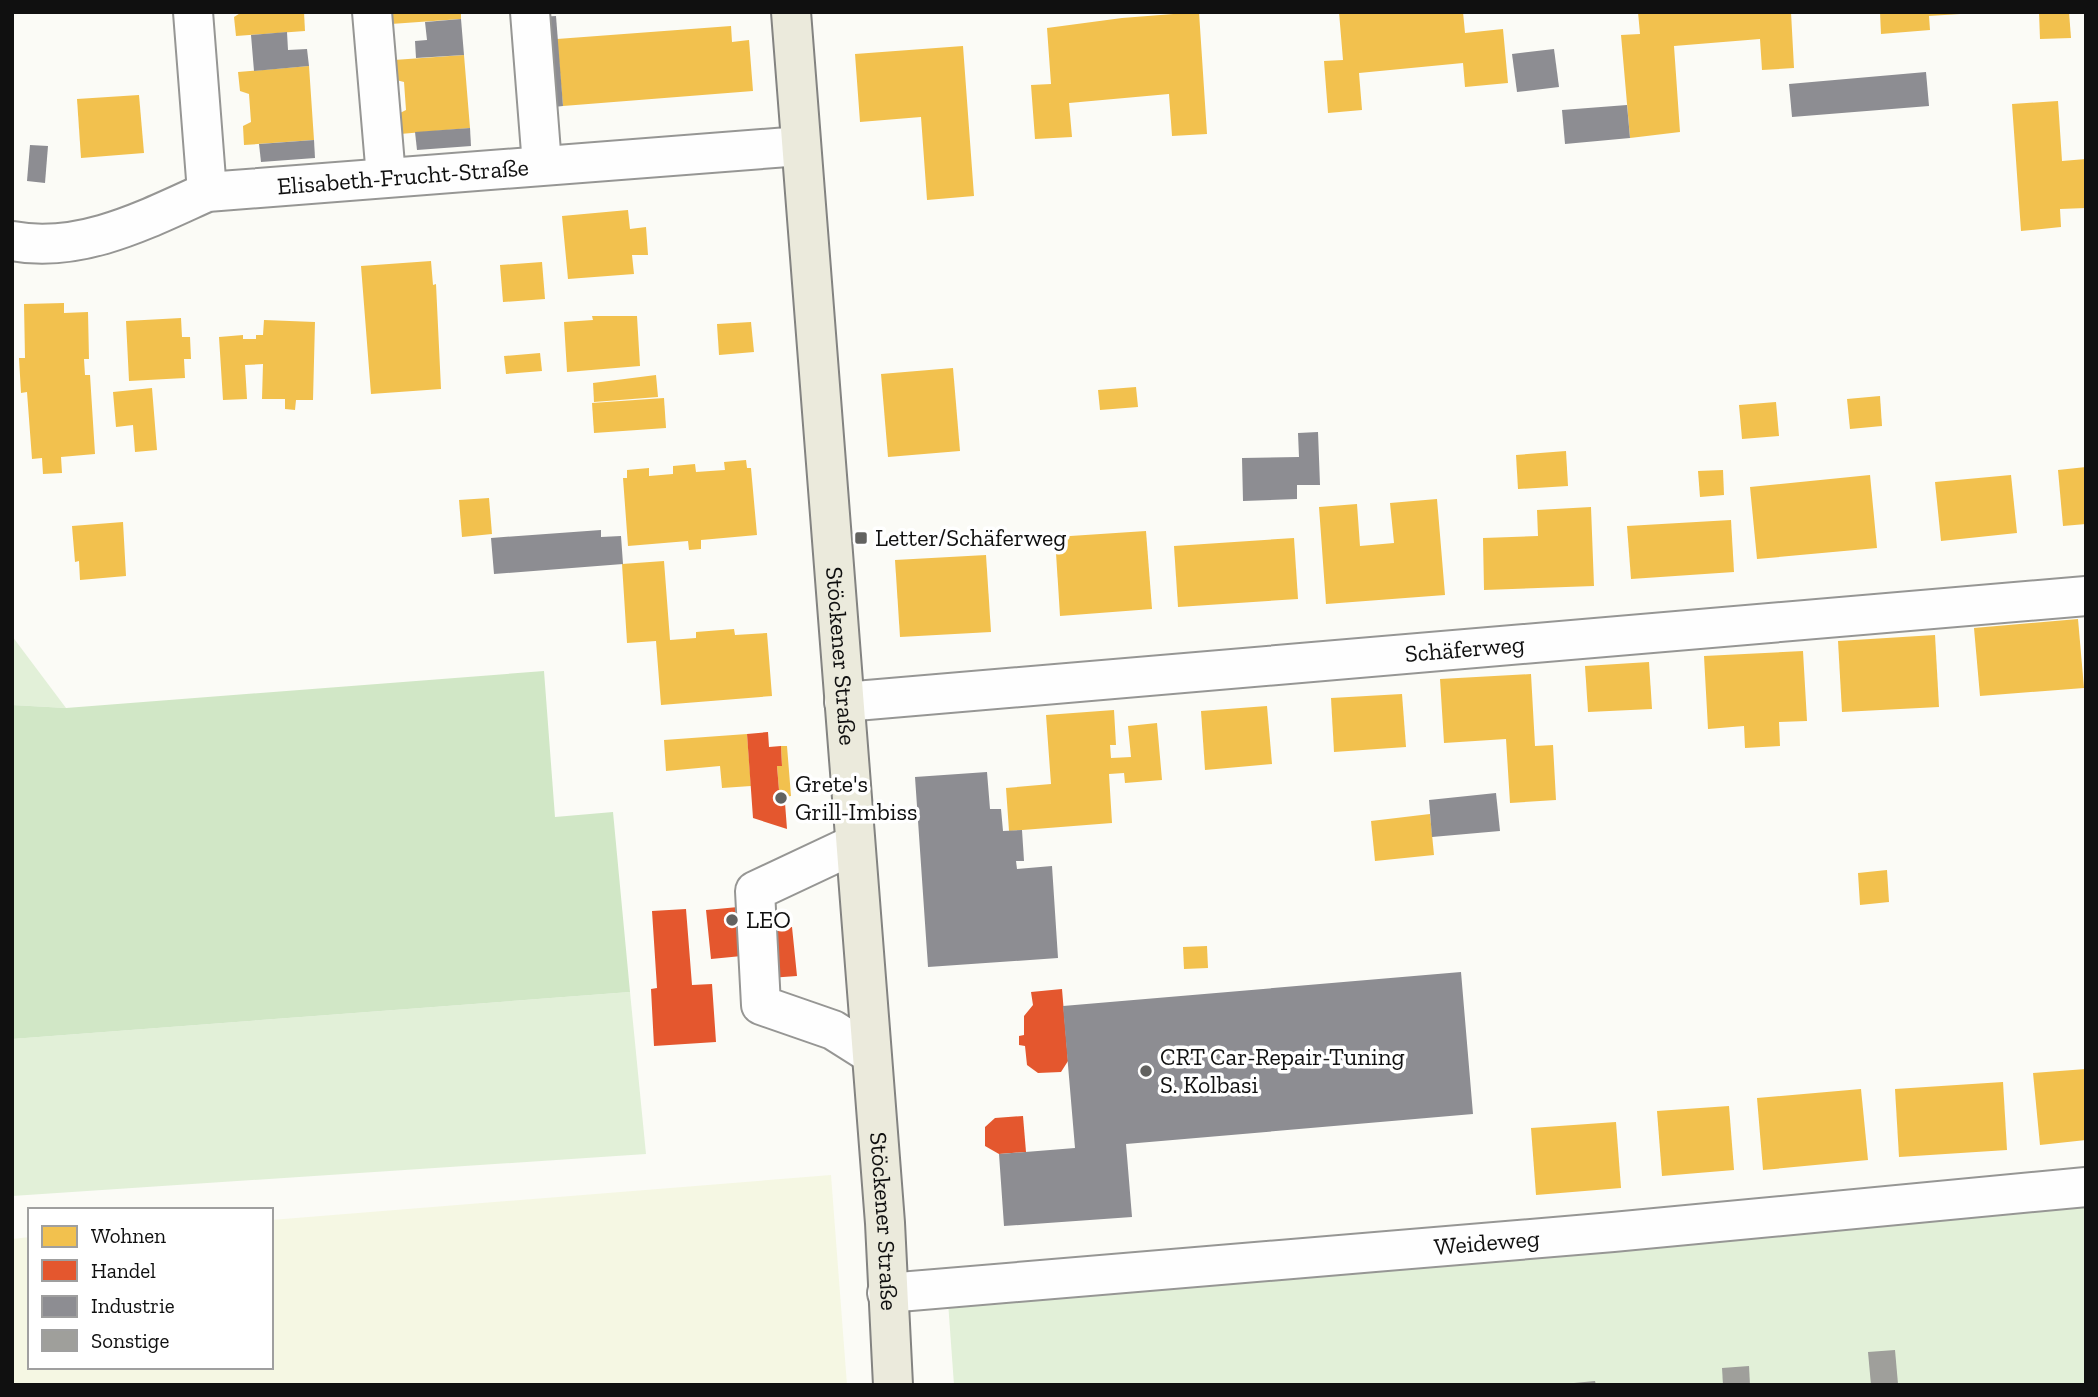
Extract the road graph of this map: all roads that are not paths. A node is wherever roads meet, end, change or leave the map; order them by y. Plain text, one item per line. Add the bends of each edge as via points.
1 (193, 12) edge
2 (372, 12) edge
3 (530, 12) edge
4 (791, 12) edge
5 (802, 146) junction
6 (542, 165) junction
7 (386, 177) junction
8 (207, 191) junction
9 (12, 240) edge
10 (2086, 596) edge
11 (845, 702) junction
12 (855, 844) junction
13 (871, 1054) junction
14 (2086, 1187) edge
15 (887, 1293) junction
16 (893, 1385) edge

1 - 8 street
2 - 7 street
3 - 6 street
4 - 5 main road, Stöckener Straße
5 - 6 street, Elisabeth-Frucht-Straße
5 - 11 main road, Stöckener Straße
6 - 7 street, Elisabeth-Frucht-Straße
7 - 8 street, Elisabeth-Frucht-Straße
8 - 9 street, Elisabeth-Frucht-Straße via 136,225 84,240
10 - 11 street, Schäferweg
11 - 12 main road, Stöckener Straße
12 - 13 main road, Stöckener Straße
12 - 13 street via 755,891 761,1005 834,1030
13 - 15 main road, Stöckener Straße
14 - 15 street, Weideweg
15 - 16 main road, Stöckener Straße

